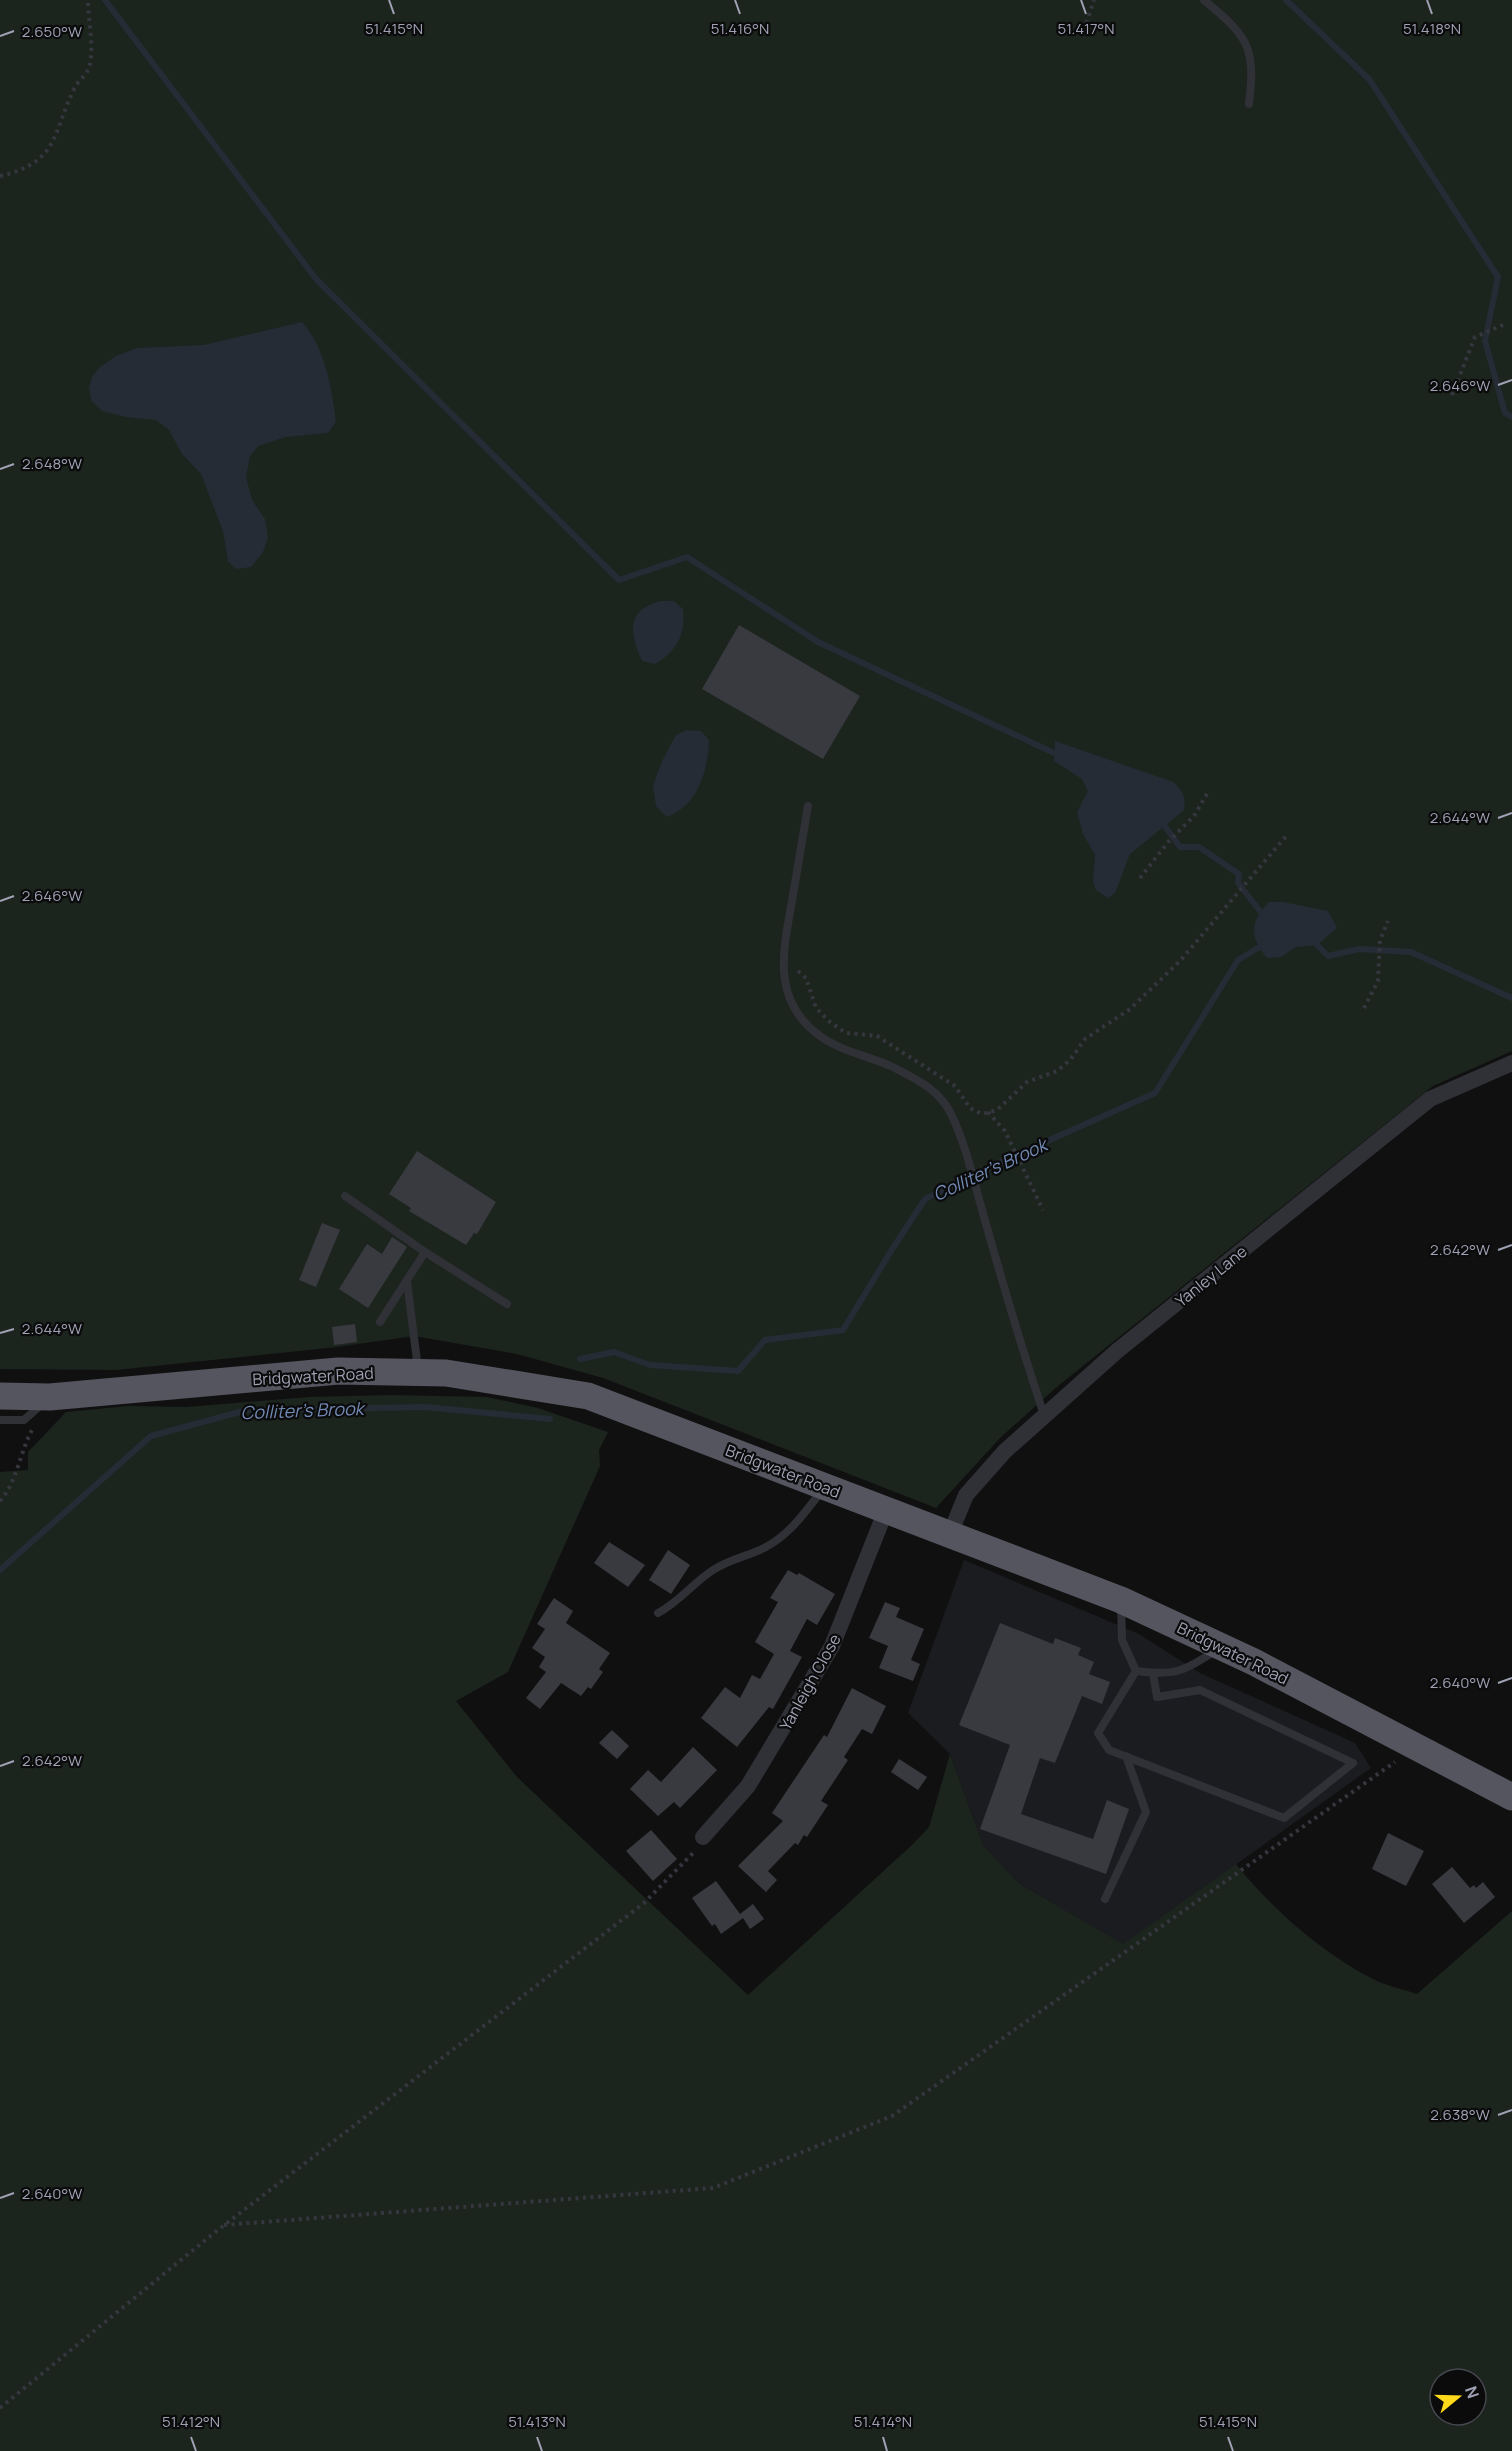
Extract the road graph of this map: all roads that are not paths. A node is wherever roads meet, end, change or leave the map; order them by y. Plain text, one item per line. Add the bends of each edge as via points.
1 (1204, 0) edge
2 (1249, 104) dead end
3 (808, 806) dead end
4 (1512, 1063) edge
5 (345, 1196) dead end
6 (425, 1252) junction
7 (406, 1281) junction
8 (507, 1304) dead end
9 (380, 1322) dead end
10 (418, 1372) junction
11 (0, 1396) edge
12 (50, 1397) junction
13 (1044, 1415) junction
14 (0, 1420) edge
15 (825, 1487) junction
16 (886, 1509) junction
17 (950, 1534) junction
18 (1120, 1600) junction
19 (658, 1613) dead end
20 (1221, 1647) junction
21 (1136, 1671) junction
22 (1153, 1673) junction
23 (1126, 1756) junction
24 (1512, 1797) edge
25 (703, 1837) road end
26 (1105, 1899) dead end

1 - 2 lane via 1233,24 1248,48 1253,71
3 - 13 lane via 782,960 794,1010 836,1046 891,1066 940,1095 965,1154
4 - 13 street, Yanley Lane via 1430,1099 1117,1351
5 - 6 lane
6 - 7 lane
6 - 8 lane
7 - 9 lane
7 - 10 lane
10 - 12 highway, Bridgwater Road via 338,1371
10 - 15 highway, Bridgwater Road via 588,1396
11 - 12 highway, Bridgwater Road
12 - 14 lane via 24,1420
13 - 17 street, Yanley Lane via 966,1495
15 - 16 highway, Bridgwater Road
15 - 19 lane via 790,1530 766,1547 714,1569 672,1606
16 - 17 highway, Bridgwater Road
16 - 25 street, Yanleigh Close via 832,1646 748,1786
17 - 18 highway, Bridgwater Road
18 - 20 highway, Bridgwater Road
18 - 21 lane via 1122,1640
20 - 22 lane via 1192,1666 1164,1675
20 - 24 highway, Bridgwater Road
21 - 22 lane
21 - 23 lane via 1098,1733 1109,1750
22 - 23 lane via 1156,1697 1200,1690 1353,1763 1284,1818
23 - 26 lane via 1146,1812

